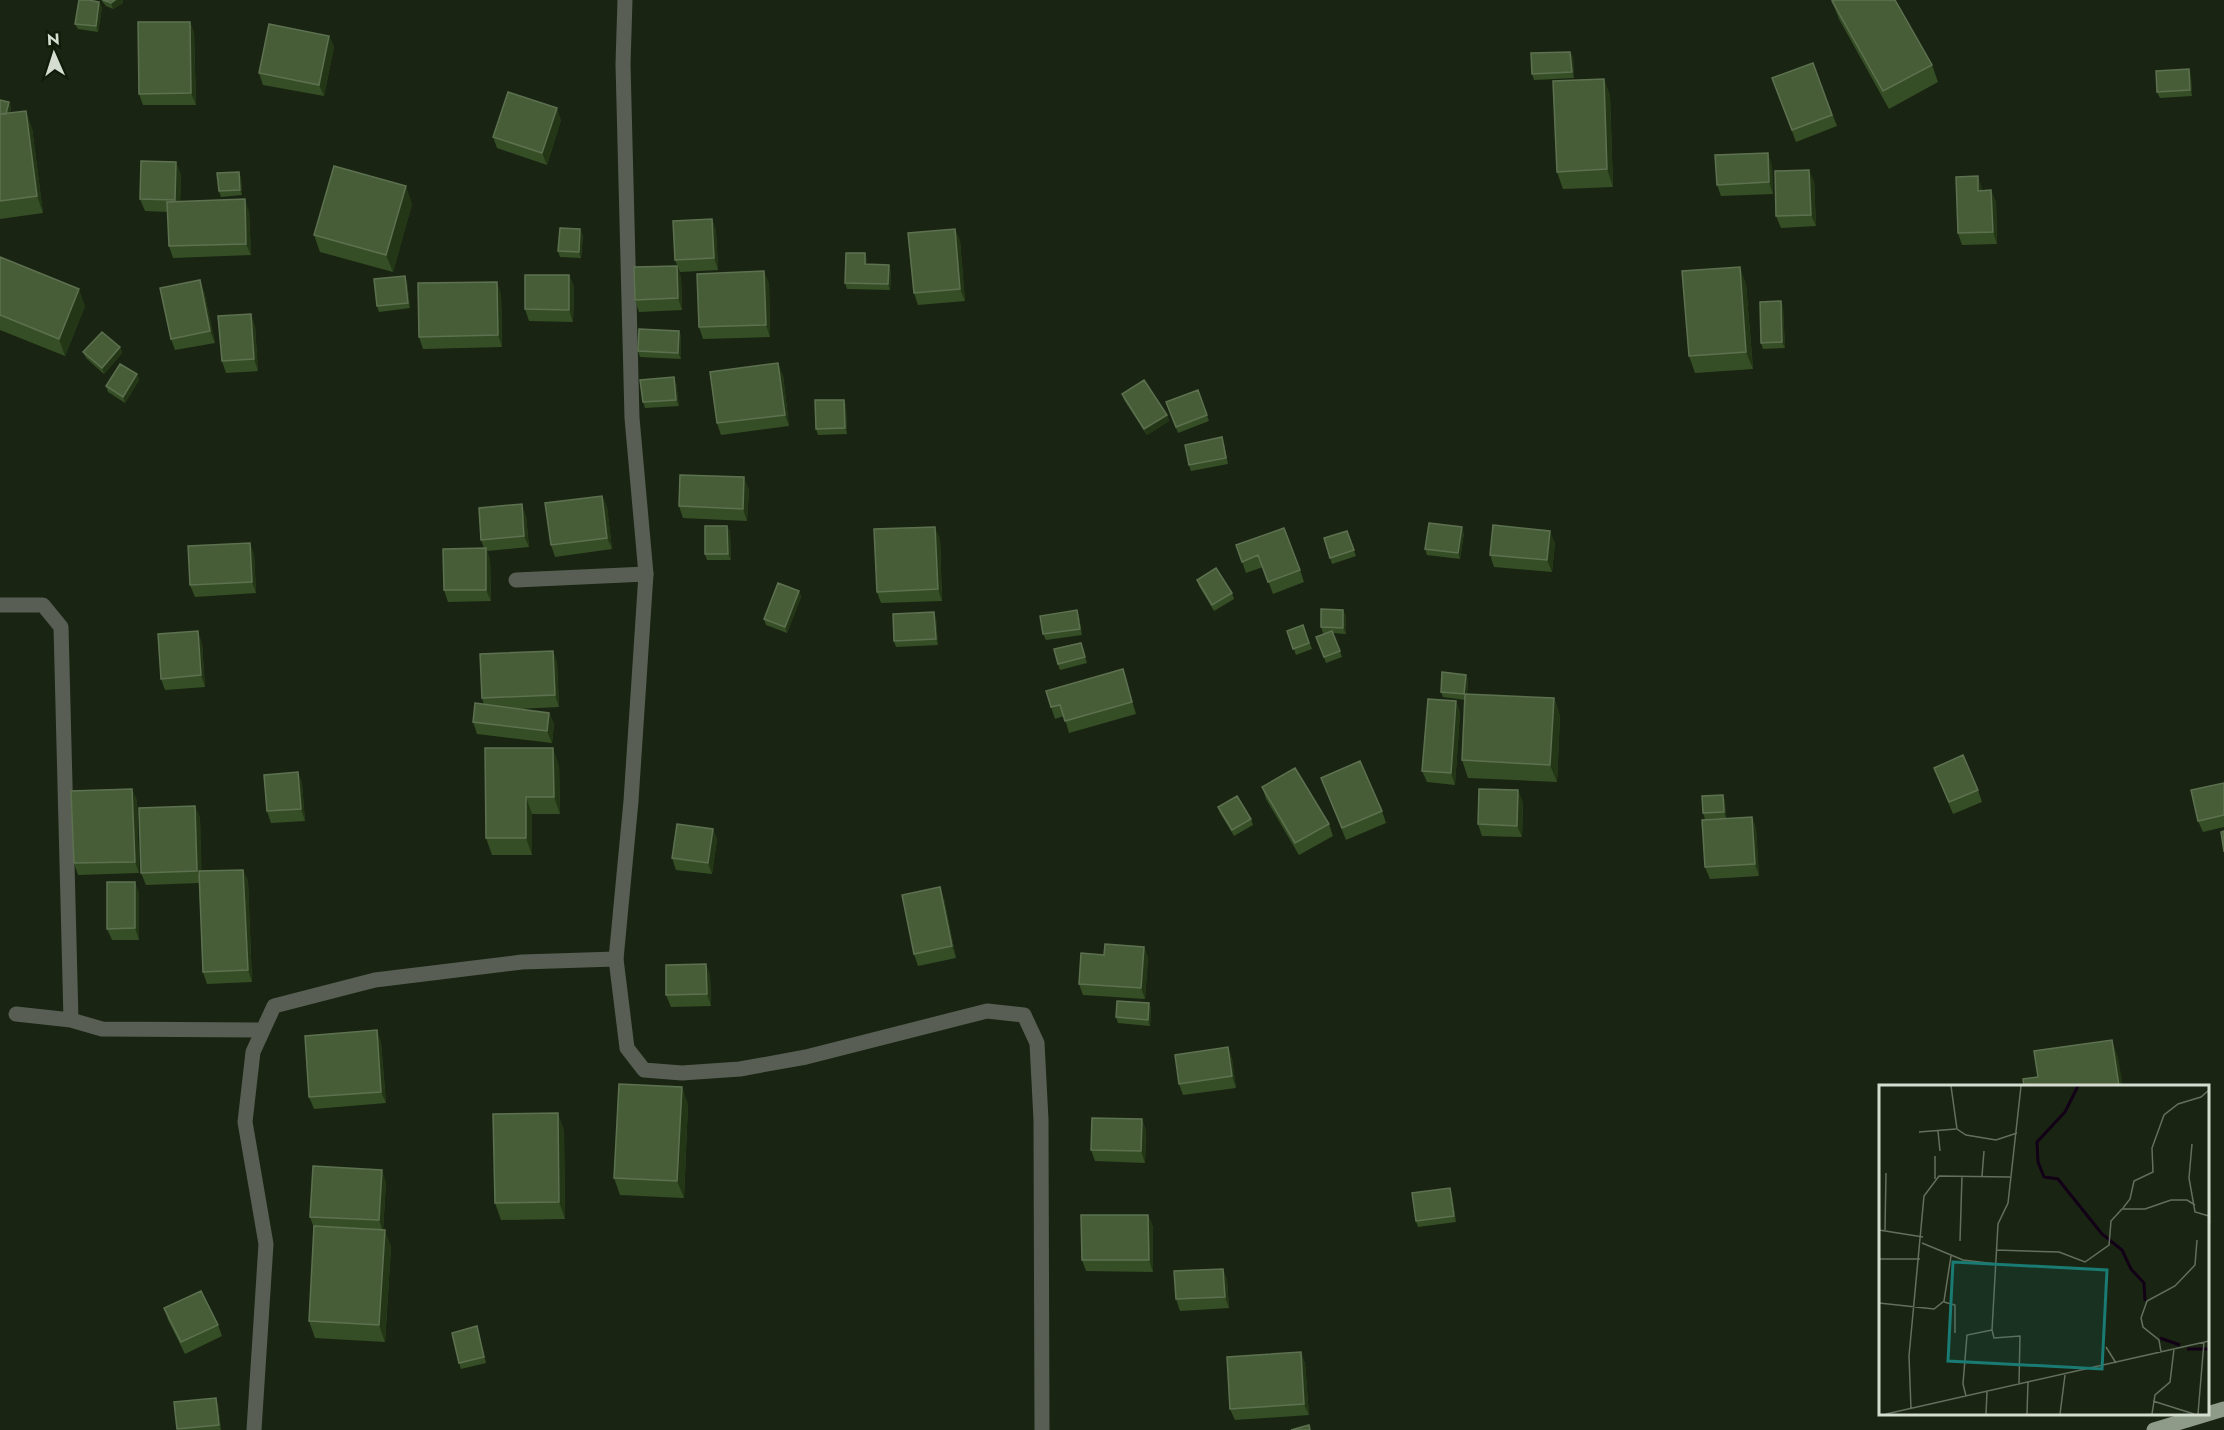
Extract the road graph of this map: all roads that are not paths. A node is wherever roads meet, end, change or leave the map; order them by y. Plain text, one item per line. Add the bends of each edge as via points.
1 (625, 0) edge
2 (646, 573) junction
3 (516, 580) dead end
4 (0, 605) edge
5 (616, 959) junction
6 (16, 1014) dead end
7 (71, 1020) junction
8 (263, 1030) junction
9 (2224, 1409) edge
10 (2209, 1414) edge
11 (2204, 1415) edge
12 (254, 1430) edge
13 (1042, 1430) edge
14 (2154, 1430) edge

1 - 2 street via 623,64 632,418
2 - 3 street
2 - 5 street
4 - 7 street via 43,605 61,627
5 - 8 street via 522,962 375,981 274,1006
5 - 13 street via 627,1048 644,1070 682,1073 740,1069 806,1057 987,1011 1024,1015 1037,1043 1041,1120
6 - 7 street
7 - 8 street via 102,1029
8 - 12 street via 253,1052 245,1122 266,1244
9 - 10 main road
11 - 14 main road

